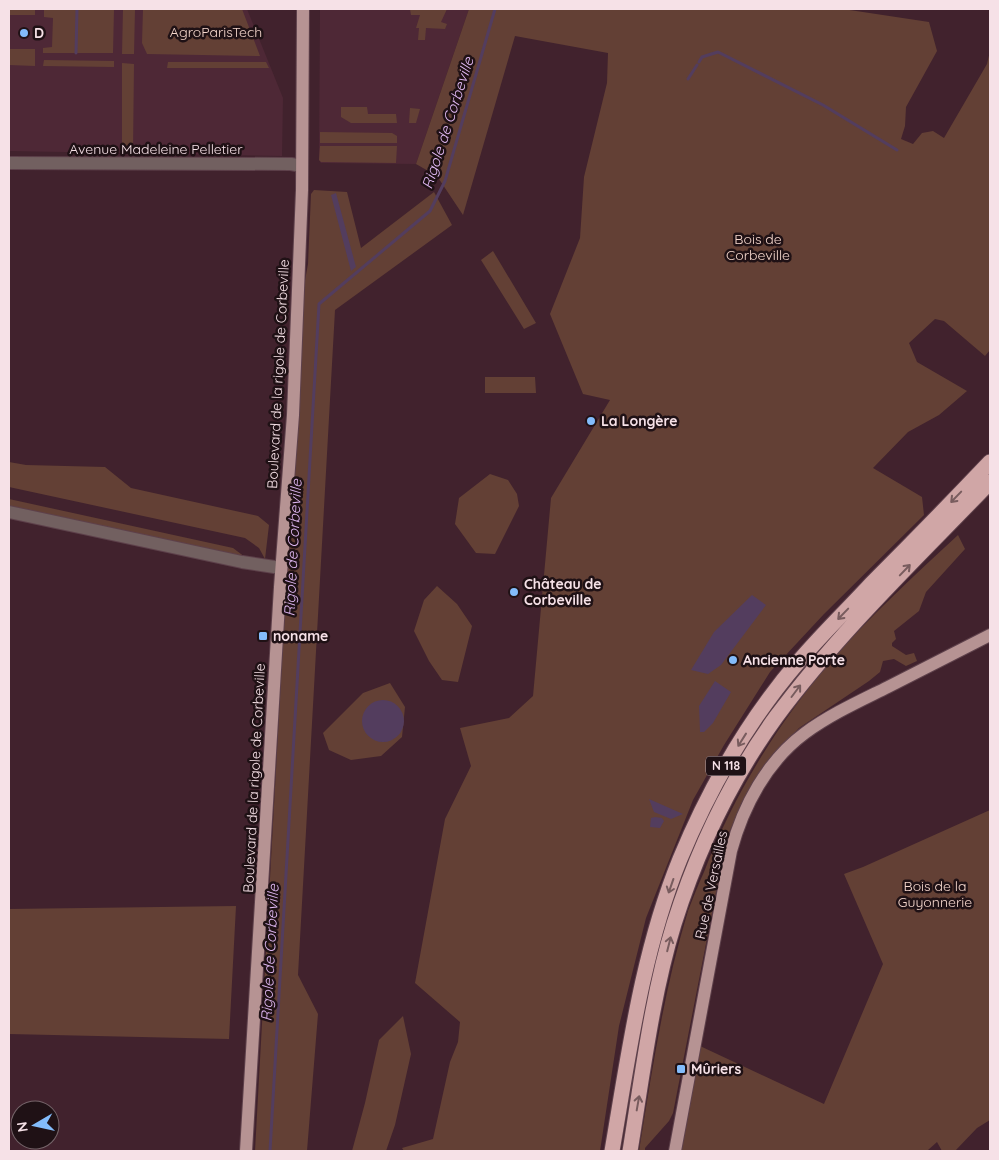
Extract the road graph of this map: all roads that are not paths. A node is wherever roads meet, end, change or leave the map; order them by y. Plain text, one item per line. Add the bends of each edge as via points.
1 (303, 9) edge
2 (9, 163) edge
3 (302, 166) junction
4 (990, 462) edge
5 (990, 482) edge
6 (9, 512) edge
7 (282, 568) junction
8 (990, 635) edge
9 (246, 1151) edge
10 (612, 1151) edge
11 (630, 1151) edge
12 (674, 1151) edge

1 - 3 main road, Boulevard de la rigole de Corbeville
2 - 3 street, Avenue Madeleine Pelletier
3 - 7 main road, Boulevard de la rigole de Corbeville via 293,415
4 -> 10 highway, N 118 via 798,661 759,713 712,792 679,861 648,959
11 -> 5 highway, N 118 via 656,1002 674,925 695,864 726,800 775,718 811,672 850,626
6 - 7 street
7 - 9 main road, Boulevard de la rigole de Corbeville
8 - 12 main road, Rue de Versailles via 819,723 790,746 758,786 741,818 731,850

